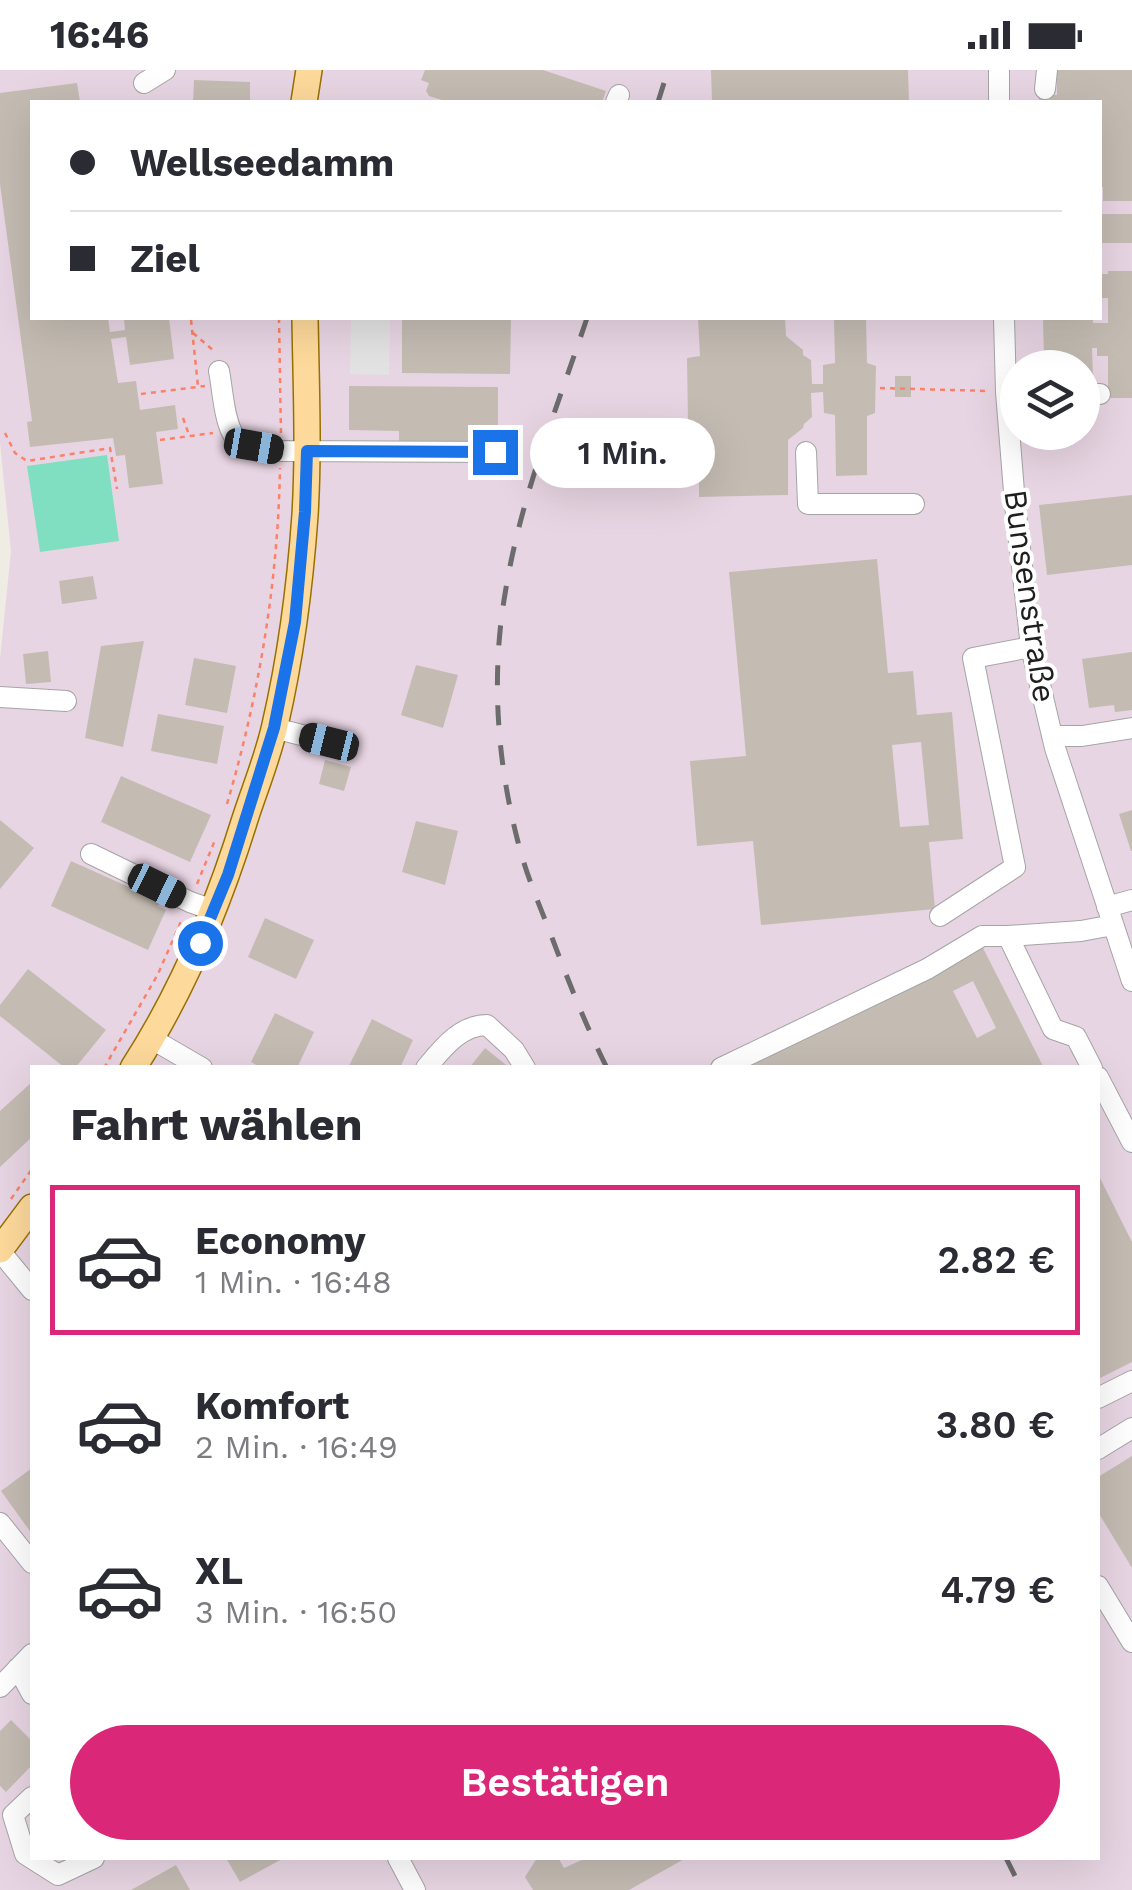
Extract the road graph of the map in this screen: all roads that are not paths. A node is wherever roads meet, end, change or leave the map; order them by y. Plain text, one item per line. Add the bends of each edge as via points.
1 (165, 70) edge
2 (310, 70) edge
3 (999, 70) edge
4 (144, 82) dead end
5 (304, 100) edge
6 (1000, 100) edge
7 (304, 320) edge
8 (1004, 320) edge
9 (1007, 350) edge
10 (218, 368) road end
11 (1014, 450) edge
12 (307, 451) junction
13 (495, 452) dead end
14 (806, 452) dead end
15 (914, 504) dead end
16 (1031, 647) junction
17 (0, 697) edge
18 (66, 702) dead end
19 (274, 728) junction
20 (1132, 728) edge
21 (1052, 736) junction
22 (329, 742) dead end
23 (91, 854) dead end
24 (1132, 900) edge
25 (202, 906) junction
26 (940, 916) dead end
27 (1110, 916) junction
28 (1008, 936) junction
29 (1132, 980) edge
30 (152, 1039) junction
31 (135, 1065) edge
32 (197, 1065) edge
33 (429, 1065) edge
34 (523, 1065) edge
35 (727, 1065) edge
36 (1090, 1065) edge
37 (1100, 1081) edge
38 (1132, 1142) edge
39 (30, 1210) edge
40 (0, 1250) edge
41 (30, 1288) edge
42 (1132, 1381) edge
43 (1100, 1397) edge
44 (1132, 1428) edge
45 (1100, 1447) edge
46 (0, 1522) edge
47 (30, 1560) edge
48 (1100, 1589) edge
49 (1132, 1642) edge
50 (25, 1661) edge
51 (0, 1687) edge
52 (30, 1798) edge
53 (30, 1857) edge
54 (34, 1860) edge
55 (90, 1860) edge
56 (399, 1860) edge
57 (414, 1890) edge

1 - 4 street
2 - 5 main road
3 - 6 street
7 - 12 main road
8 - 9 street, Bunsenstraße
10 - 12 street via 230,431 240,442
11 - 16 street, Bunsenstraße
12 - 13 street
12 - 19 main road via 298,594
14 - 15 street via 808,504
16 - 21 street, Bunsenstraße
16 - 26 street via 973,658 1015,867
17 - 18 street
19 - 22 street
19 - 25 main road via 228,875
20 - 21 street
21 - 27 street, Bunsenstraße
23 - 25 street
24 - 27 street
25 - 30 main road via 200,943
27 - 28 street via 1081,931
27 - 29 street, Bunsenstraße
28 - 35 street via 982,936
28 - 36 street via 1053,1028 1076,1037
30 - 31 main road
30 - 32 street
33 - 34 street via 461,1031 487,1025
37 - 38 street
39 - 40 main road
40 - 41 street
42 - 43 street
44 - 45 street
46 - 47 street
48 - 49 street
50 - 51 street
52 - 53 street via 13,1816
54 - 55 street via 58,1875
56 - 57 street

